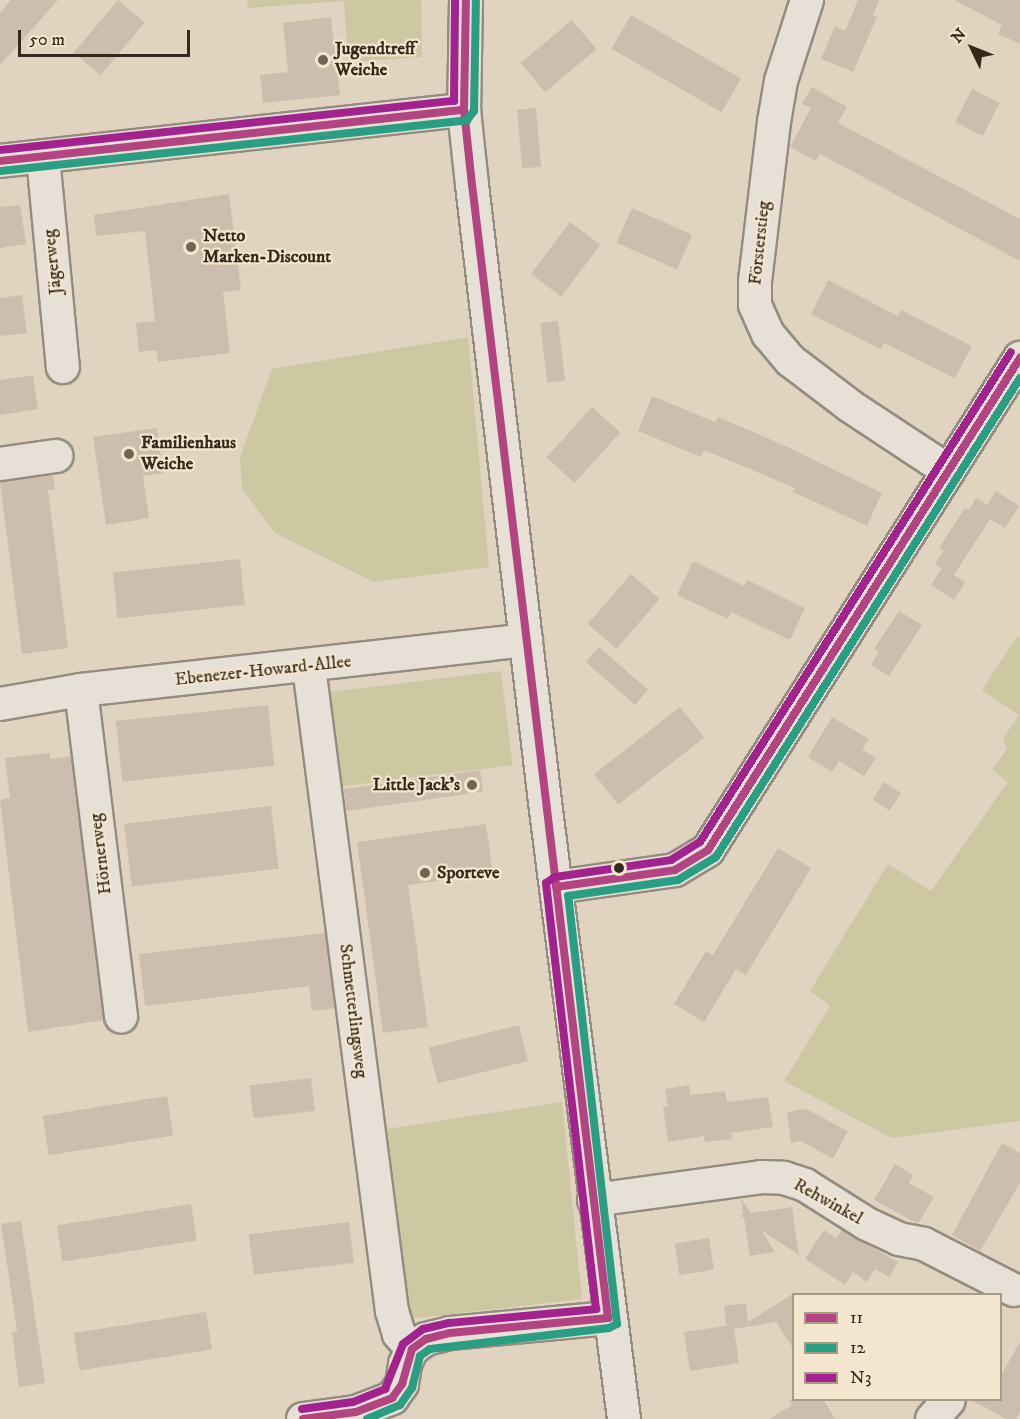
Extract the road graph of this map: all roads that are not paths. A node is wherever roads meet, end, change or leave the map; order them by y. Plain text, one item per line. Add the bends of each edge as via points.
1 (466, 0) edge
2 (807, 0) edge
3 (464, 110) junction
4 (43, 157) junction
5 (0, 161) edge
6 (1020, 358) edge
7 (63, 367) dead end
8 (56, 456) dead end
9 (0, 464) edge
10 (947, 470) junction
11 (526, 640) junction
12 (309, 667) junction
13 (81, 690) junction
14 (0, 704) edge
15 (556, 887) junction
16 (121, 1017) dead end
17 (594, 1200) junction
18 (1011, 1294) edge
19 (608, 1318) junction
20 (412, 1349) junction
21 (948, 1401) edge
22 (399, 1408) edge
23 (303, 1419) edge
24 (624, 1419) edge
25 (932, 1419) edge

1 - 3 street
2 - 10 street, Försterstieg via 781,81 774,122 755,305 768,334 791,361
3 - 4 street
3 - 11 street
4 - 5 street
4 - 7 street, Jägerweg
6 - 10 street
8 - 9 street
10 - 15 street via 708,850 675,870
11 - 12 street, Ebenezer-Howard-Allee
11 - 15 street
12 - 13 street, Ebenezer-Howard-Allee
12 - 20 street, Schmetterlingsweg via 392,1311 399,1335
13 - 14 street, Ebenezer-Howard-Allee
13 - 16 street, Hörnerweg
15 - 17 street
17 - 18 street, Rehwinkel via 784,1178 805,1185 867,1224 899,1239 924,1244
17 - 19 street
19 - 20 street via 450,1333 426,1339
19 - 24 street
20 - 22 street
21 - 25 street
22 - 23 street

